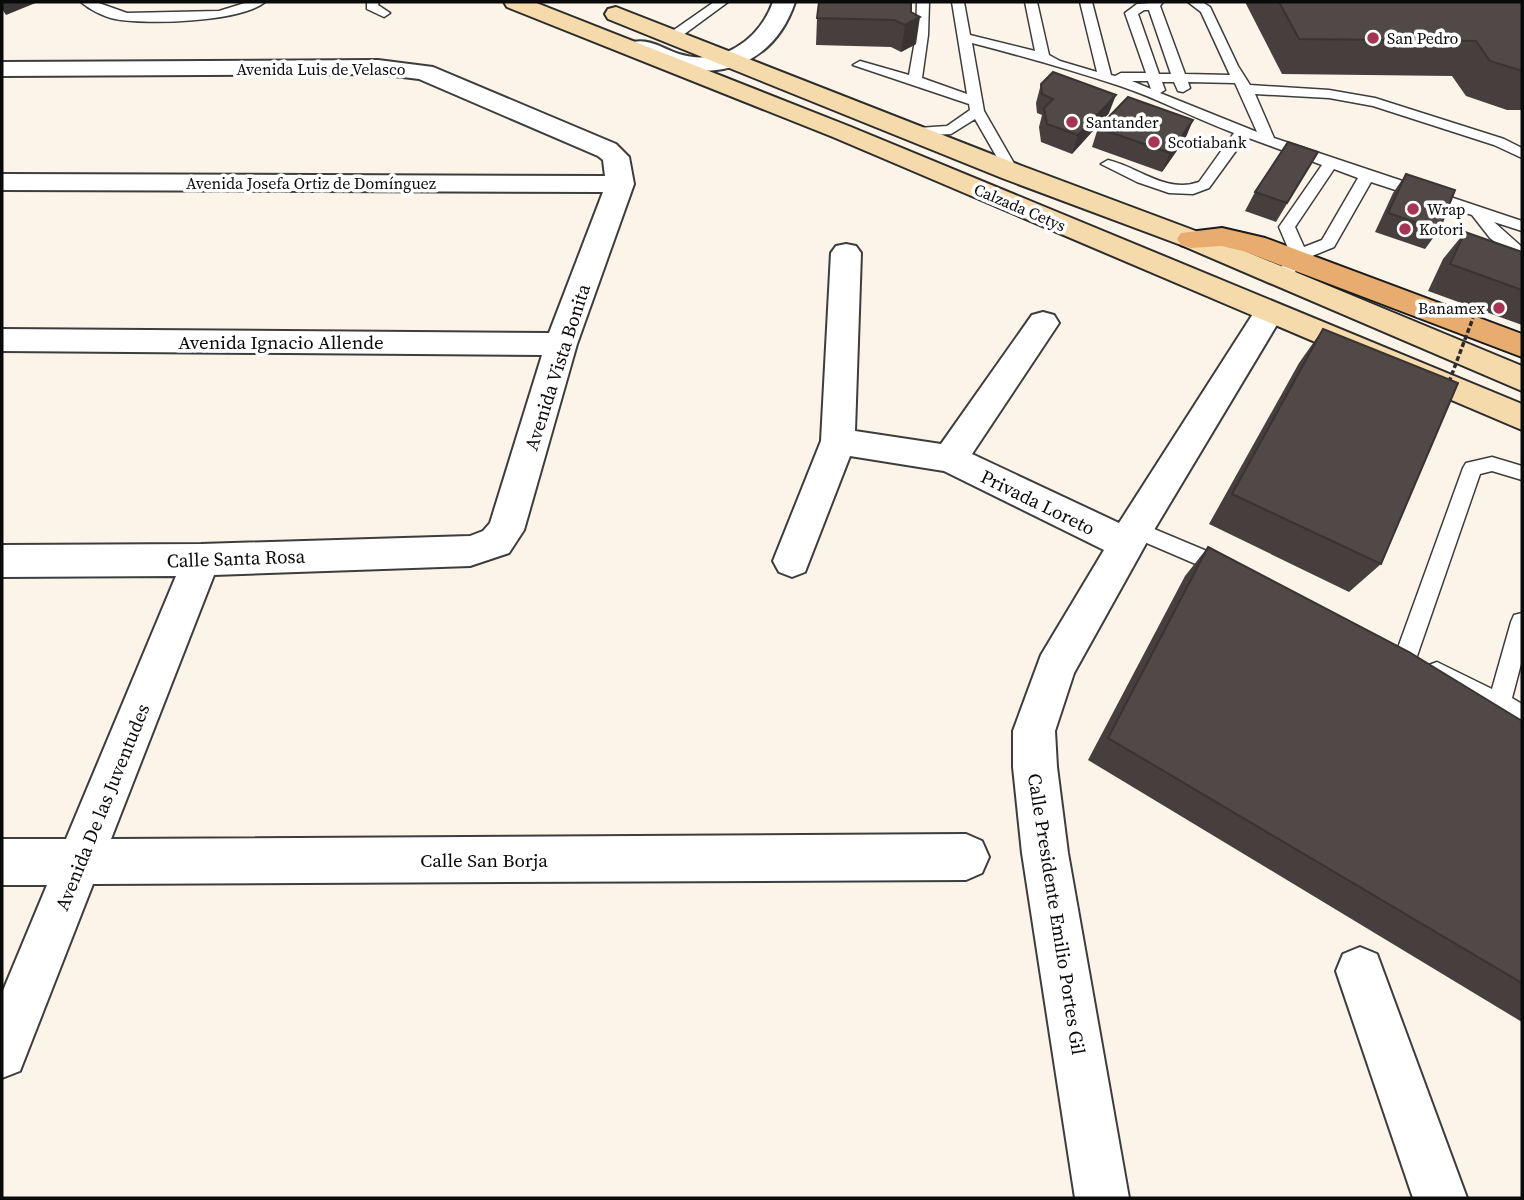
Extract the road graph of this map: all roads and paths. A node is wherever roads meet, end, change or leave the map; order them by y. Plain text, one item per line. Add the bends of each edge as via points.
1 (87, 2) edge
2 (259, 2) edge
3 (373, 2) edge
4 (515, 2) edge
5 (722, 2) edge
6 (784, 2) edge
7 (923, 2) edge
8 (958, 2) edge
9 (1031, 2) edge
10 (1086, 2) edge
11 (1194, 2) edge
12 (1156, 4) edge
13 (598, 7) dead end
14 (384, 13) dead end
15 (603, 36) junction
16 (674, 36) junction
17 (963, 37) junction
18 (1043, 57) junction
19 (734, 59) junction
20 (860, 65) dead end
21 (2, 69) edge
22 (1105, 77) junction
23 (1154, 78) junction
24 (1179, 78) junction
25 (915, 80) junction
26 (1243, 84) junction
27 (1161, 99) junction
28 (976, 107) junction
29 (1192, 112) junction
30 (1244, 131) junction
31 (918, 132) junction
32 (1267, 139) junction
33 (1522, 154) edge
34 (1331, 163) junction
35 (1108, 164) dead end
36 (1012, 172) junction
37 (619, 173) junction
38 (1367, 176) junction
39 (2, 182) edge
40 (1478, 213) junction
41 (1522, 226) edge
42 (846, 253) dead end
43 (1522, 255) edge
44 (1286, 276) junction
45 (1473, 318) dead end
46 (1043, 323) dead end
47 (2, 340) edge
48 (561, 344) junction
49 (1522, 346) edge
50 (1522, 356) edge
51 (1522, 379) edge
52 (1445, 391) edge
53 (1522, 418) edge
54 (838, 441) junction
55 (950, 459) junction
56 (1522, 473) edge
57 (1131, 536) junction
58 (470, 551) joint
59 (201, 560) junction
60 (2, 561) edge
61 (792, 561) dead end
62 (1245, 576) edge
63 (1522, 622) edge
64 (1381, 644) edge
65 (1406, 656) junction
66 (1499, 703) junction
67 (1522, 715) edge
68 (967, 857) dead end
69 (2, 862) edge
70 (81, 863) junction
71 (1360, 971) dead end
72 (2, 1053) edge
73 (1102, 1198) edge
74 (1440, 1198) edge

1 - 2 lane via 127,17 229,14
3 - 14 lane via 371,6
4 - 15 main road, Calzada Cetys
5 - 16 lane
6 - 19 street via 770,34
7 - 25 lane
8 - 17 lane
9 - 18 lane
10 - 22 lane
11 - 26 lane via 1206,10
12 - 23 lane via 1131,13
12 - 24 lane
13 - 16 main road, Calzada Cetys
15 - 19 street via 688,64 705,66
15 - 44 main road, Calzada Cetys via 842,132
16 - 19 main road, Calzada Cetys
17 - 18 lane
17 - 28 lane
18 - 22 lane
19 - 31 main road, Calzada Cetys
20 - 25 lane
21 - 37 street, Avenida Luis de Velasco via 419,70 598,145 612,153
22 - 23 lane
22 - 27 lane
23 - 24 lane
23 - 27 lane
24 - 26 lane
24 - 29 lane
25 - 28 lane
26 - 32 lane
26 - 33 lane via 1375,102 1499,142
27 - 29 lane
28 - 31 lane via 951,130
28 - 36 lane
29 - 30 lane
30 - 32 lane
30 - 35 lane via 1204,185 1195,189 1169,187
31 - 36 main road, Calzada Cetys
32 - 34 lane
34 - 38 lane
34 - 44 lane via 1287,227
36 - 44 main road, Calzada Cetys via 1191,239 1222,237 1255,244
37 - 39 street, Avenida Josefa Ortiz de Domínguez
37 - 48 street, Avenida Vista Bonita
38 - 40 lane
38 - 44 lane via 1328,243
40 - 41 lane
40 - 43 lane
42 - 54 street
44 - 49 main road
44 - 50 main road
44 - 51 main road, Calzada Cetys
44 - 53 main road, Calzada Cetys
44 - 57 street, Calle Presidente Emilio Portes Gil
45 - 52 path, bridge
46 - 55 street
47 - 48 street, Avenida Ignacio Allende
48 - 58 street, Avenida Vista Bonita via 506,530 496,542
54 - 55 street, Privada Loreto
54 - 61 street
55 - 57 street, Privada Loreto
56 - 65 lane via 1492,464 1472,468
57 - 62 lane
57 - 73 street, Calle Presidente Emilio Portes Gil via 1055,668 1034,731 1045,853
58 - 59 street, Calle Santa Rosa
59 - 60 street, Calle Santa Rosa
59 - 70 street, Avenida De las Juventudes
63 - 66 lane
64 - 65 lane
65 - 66 lane
66 - 67 lane
68 - 70 street, Calle San Borja
69 - 70 street, Calle San Borja
70 - 72 street, Avenida De las Juventudes
71 - 74 street

